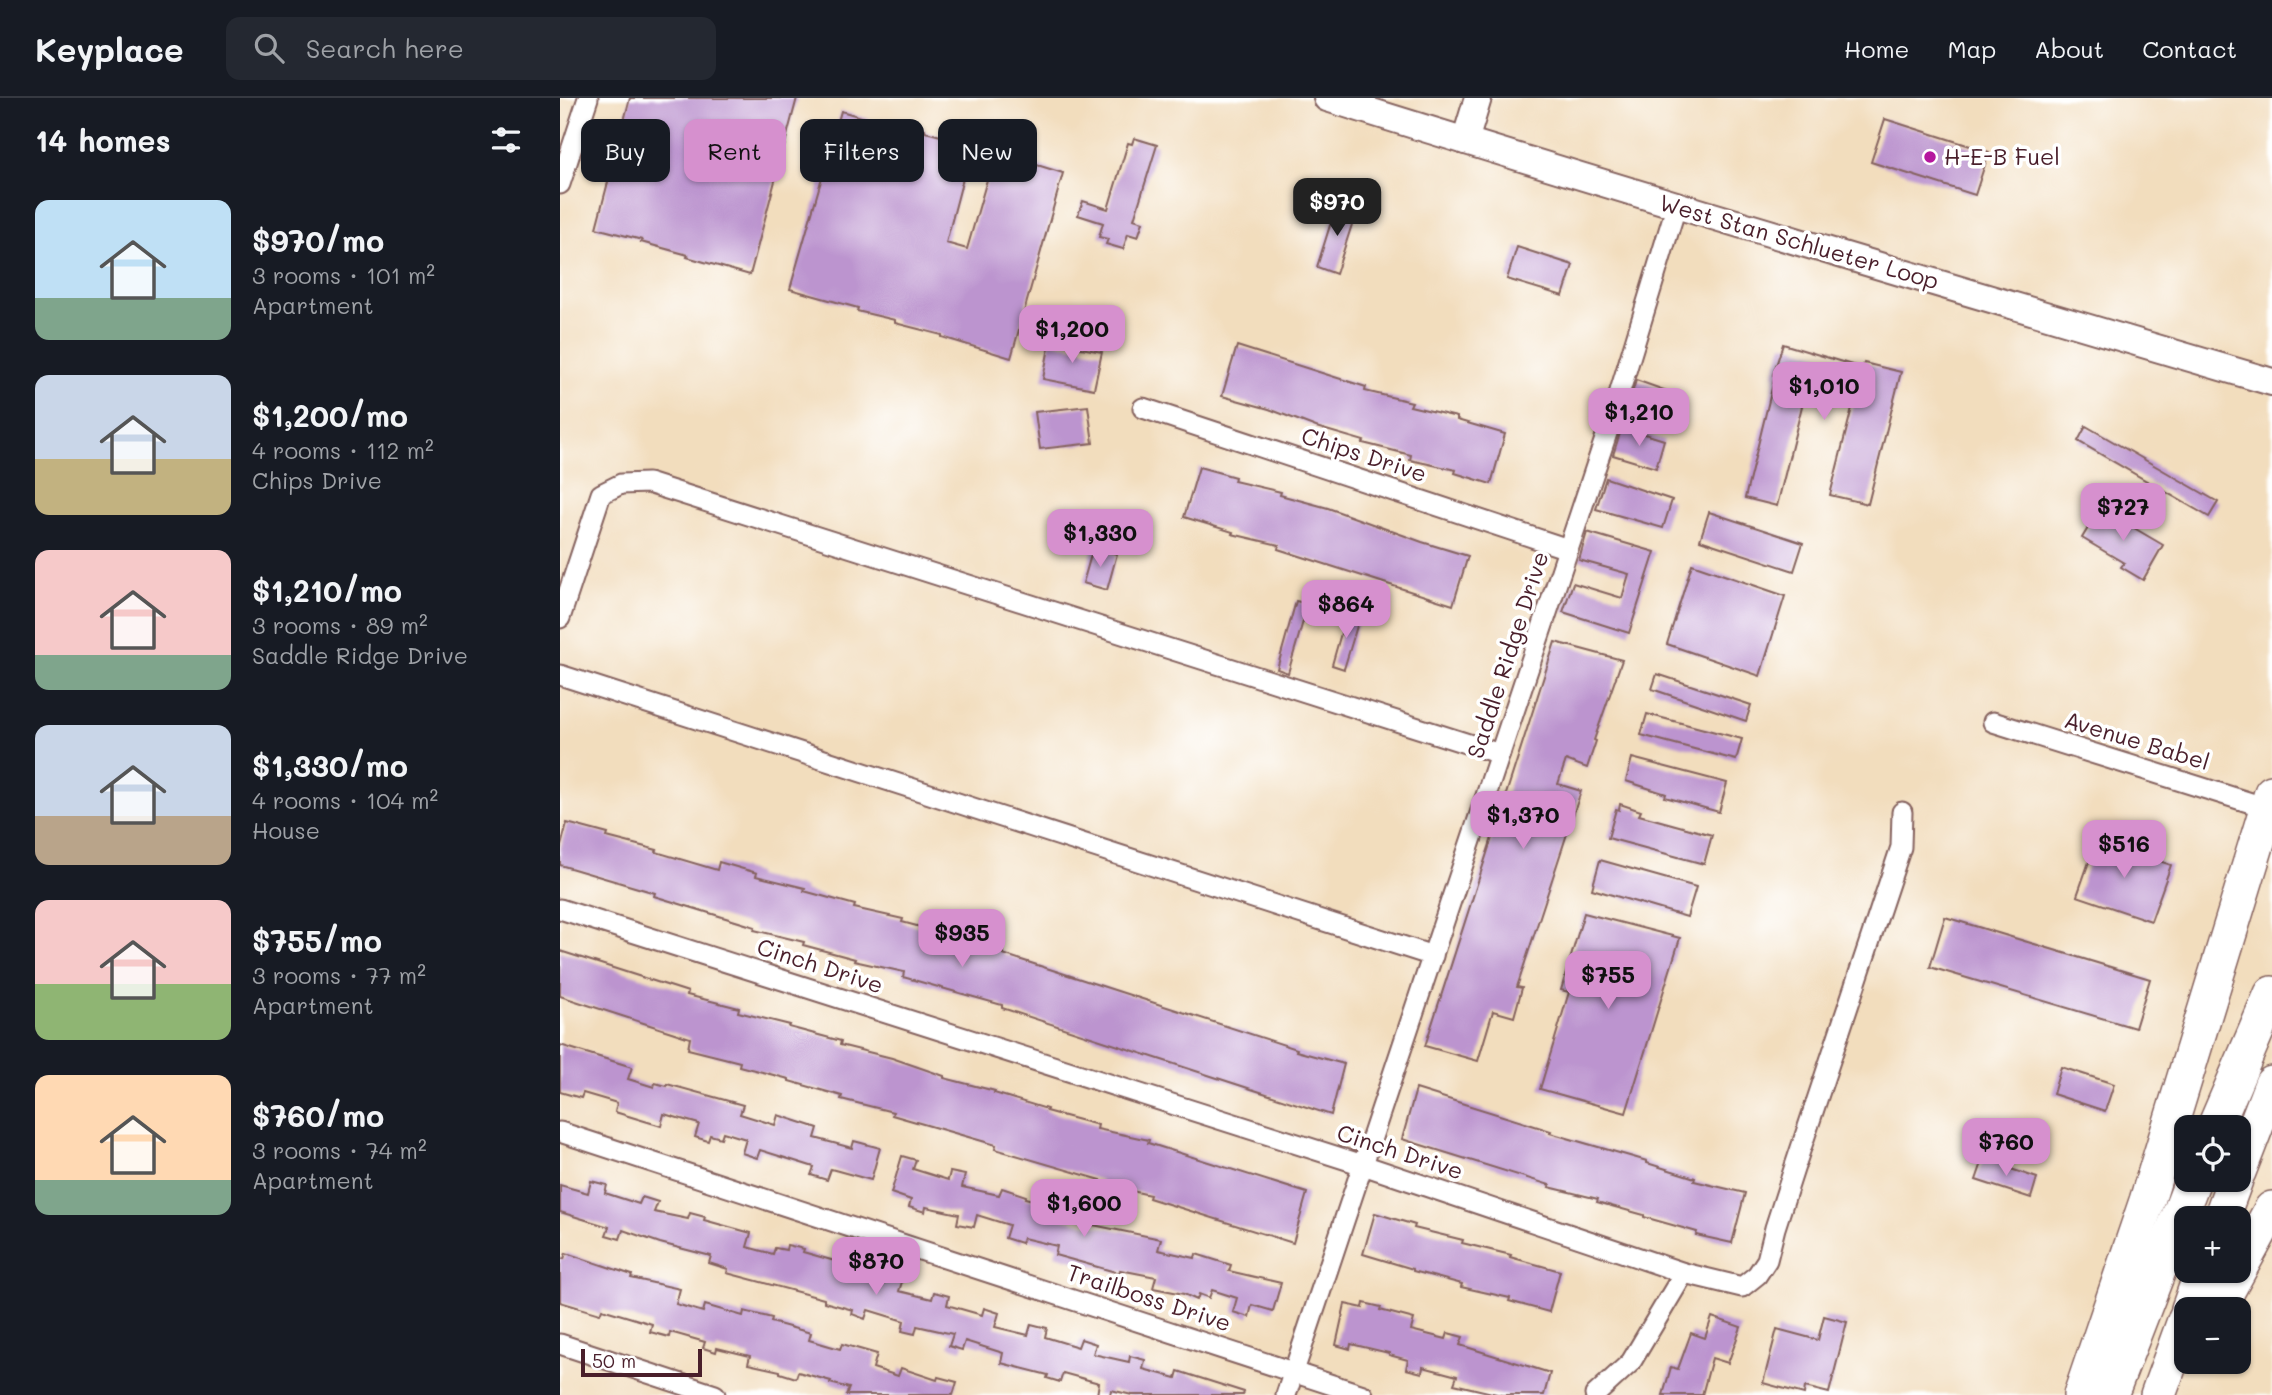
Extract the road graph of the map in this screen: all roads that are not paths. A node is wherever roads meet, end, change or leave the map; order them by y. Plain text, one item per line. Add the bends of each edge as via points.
1 (589, 98) edge
2 (1327, 98) edge
3 (1478, 98) edge
4 (1465, 141) junction
5 (560, 184) edge
6 (1676, 206) junction
7 (2272, 382) edge
8 (1143, 408) dead end
9 (1568, 550) junction
10 (560, 618) edge
11 (560, 675) edge
12 (1993, 722) dead end
13 (1500, 754) junction
14 (2269, 800) edge
15 (1902, 812) dead end
16 (560, 909) edge
17 (1433, 957) junction
18 (2272, 995) edge
19 (2272, 1084) edge
20 (2220, 1115) edge
21 (560, 1132) edge
22 (2251, 1138) edge
23 (1363, 1165) junction
24 (2188, 1192) edge
25 (2272, 1209) edge
26 (1684, 1273) junction
27 (2224, 1297) edge
28 (560, 1344) edge
29 (2174, 1351) edge
30 (1294, 1371) junction
31 (2182, 1374) edge
32 (715, 1395) edge
33 (1286, 1395) edge
34 (1363, 1395) edge
35 (1595, 1395) edge
36 (2081, 1395) edge
37 (2110, 1395) edge
38 (2158, 1395) edge
39 (2171, 1395) edge

1 - 5 street
2 - 4 main road, West Stan Schlueter Loop
3 - 4 main road
4 - 6 main road, West Stan Schlueter Loop
6 - 7 main road, West Stan Schlueter Loop
6 - 9 street, Saddle Ridge Drive
8 - 9 street, Chips Drive
9 - 13 street, Saddle Ridge Drive
10 - 13 street via 601,494 621,484 649,483
11 - 17 street
12 - 14 street, Avenue Babel
13 - 17 street, Saddle Ridge Drive
14 - 36 highway via 2147,1201
15 - 26 street, Cinch Drive via 1900,847 1768,1260 1742,1287
16 - 23 street, Cinch Drive
17 - 23 street, Saddle Ridge Drive
18 - 20 highway
19 - 22 highway
21 - 30 street, Trailboss Drive
23 - 26 street, Cinch Drive
23 - 30 street, Saddle Ridge Drive
24 - 37 highway
25 - 27 highway
26 - 35 street via 1631,1362
28 - 32 street
29 - 38 highway
30 - 33 street, Saddle Ridge Drive
30 - 34 street, Trailboss Drive
31 - 39 highway

